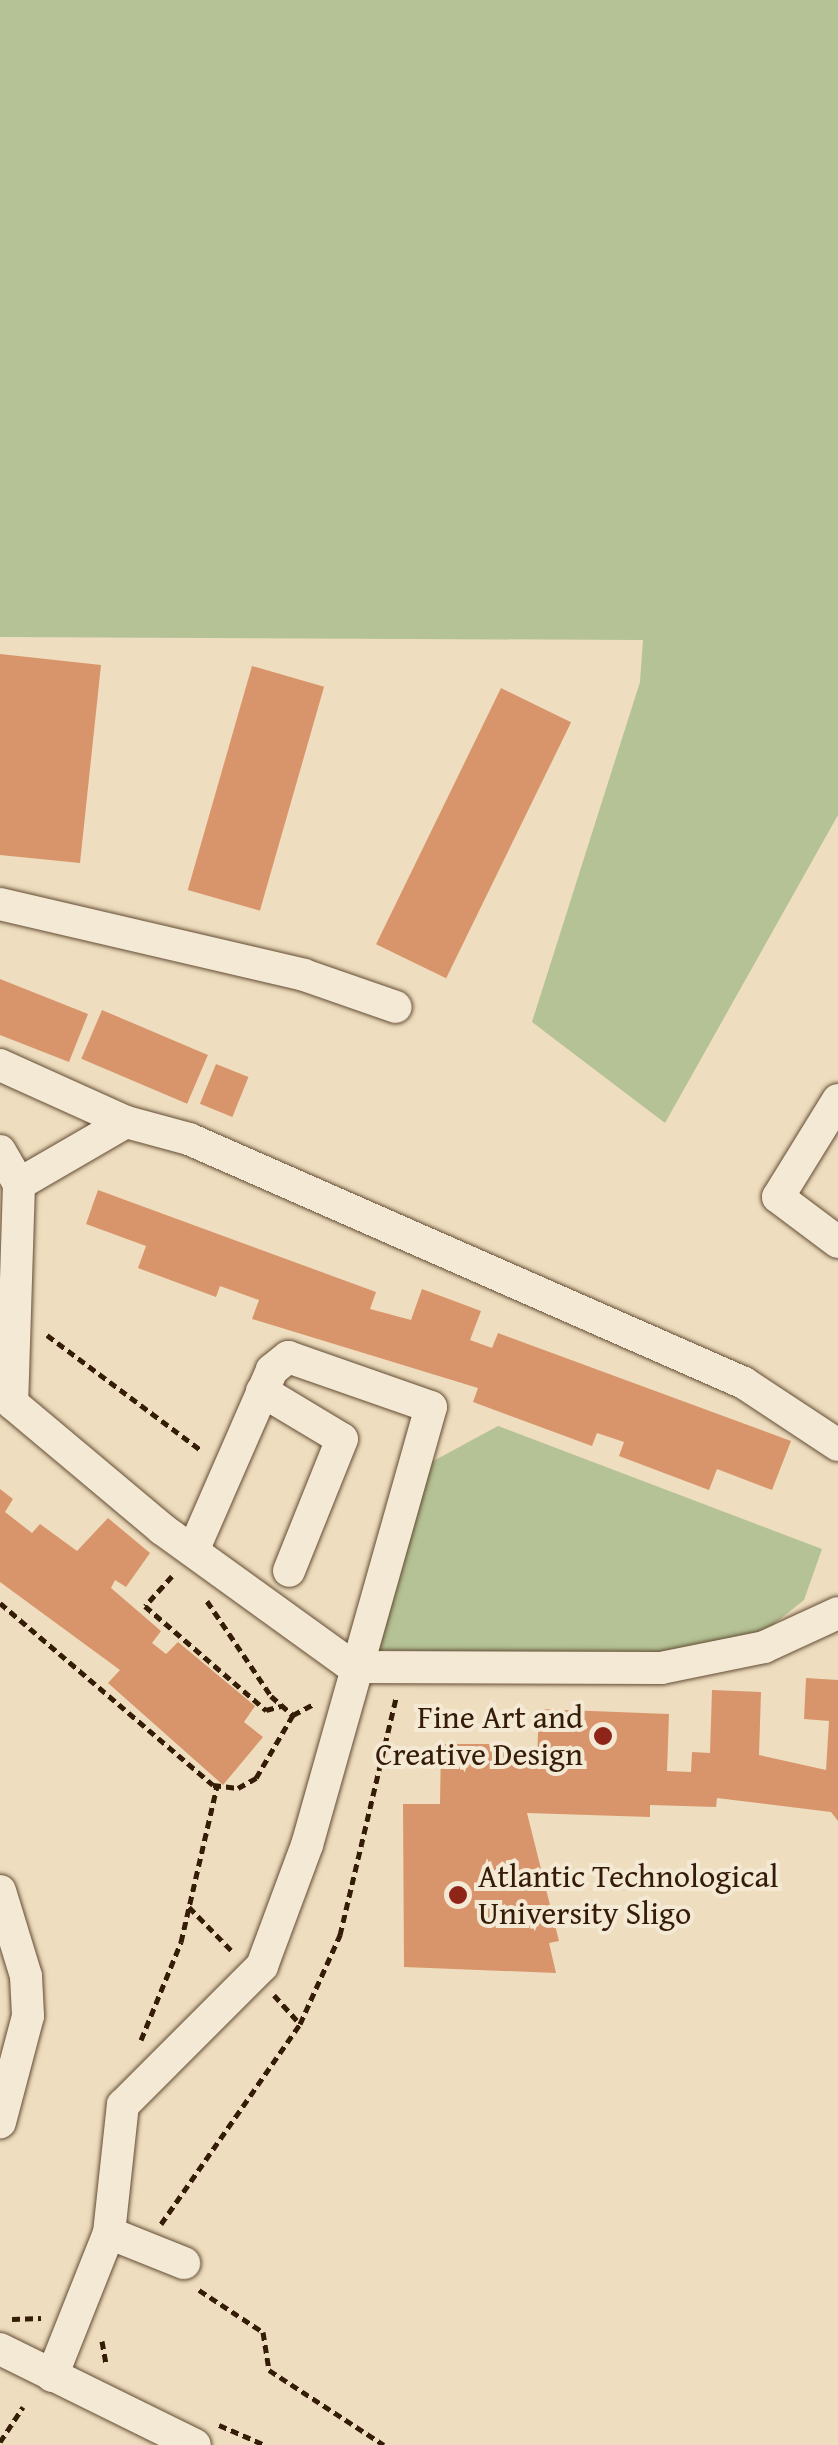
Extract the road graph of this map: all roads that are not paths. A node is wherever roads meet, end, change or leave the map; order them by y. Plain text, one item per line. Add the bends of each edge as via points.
1 (0, 904) edge
2 (396, 1007) dead end
3 (0, 1064) edge
4 (838, 1100) edge
5 (126, 1122) junction
6 (0, 1151) edge
7 (19, 1184) junction
8 (838, 1242) edge
9 (262, 1391) junction
10 (838, 1445) edge
11 (195, 1546) junction
12 (289, 1571) dead end
13 (838, 1613) edge
14 (353, 1667) junction
15 (0, 1890) edge
16 (0, 2122) edge
17 (108, 2233) junction
18 (183, 2271) road end
19 (0, 2348) edge
20 (52, 2376) junction
21 (196, 2445) edge

1 - 2 street via 304,974
3 - 5 street
4 - 8 street via 778,1197
5 - 7 street
5 - 10 street via 189,1139 744,1383
6 - 7 street
7 - 11 street via 12,1403
9 - 11 street
9 - 12 street via 342,1438
9 - 14 street via 272,1370 302,1356 431,1407
11 - 14 street
13 - 14 street via 764,1646 661,1668
14 - 17 street via 307,1845 255,1974 122,2105
15 - 16 street via 26,1976 28,2016
17 - 18 street via 148,2242
17 - 20 street
19 - 20 street
20 - 21 street

